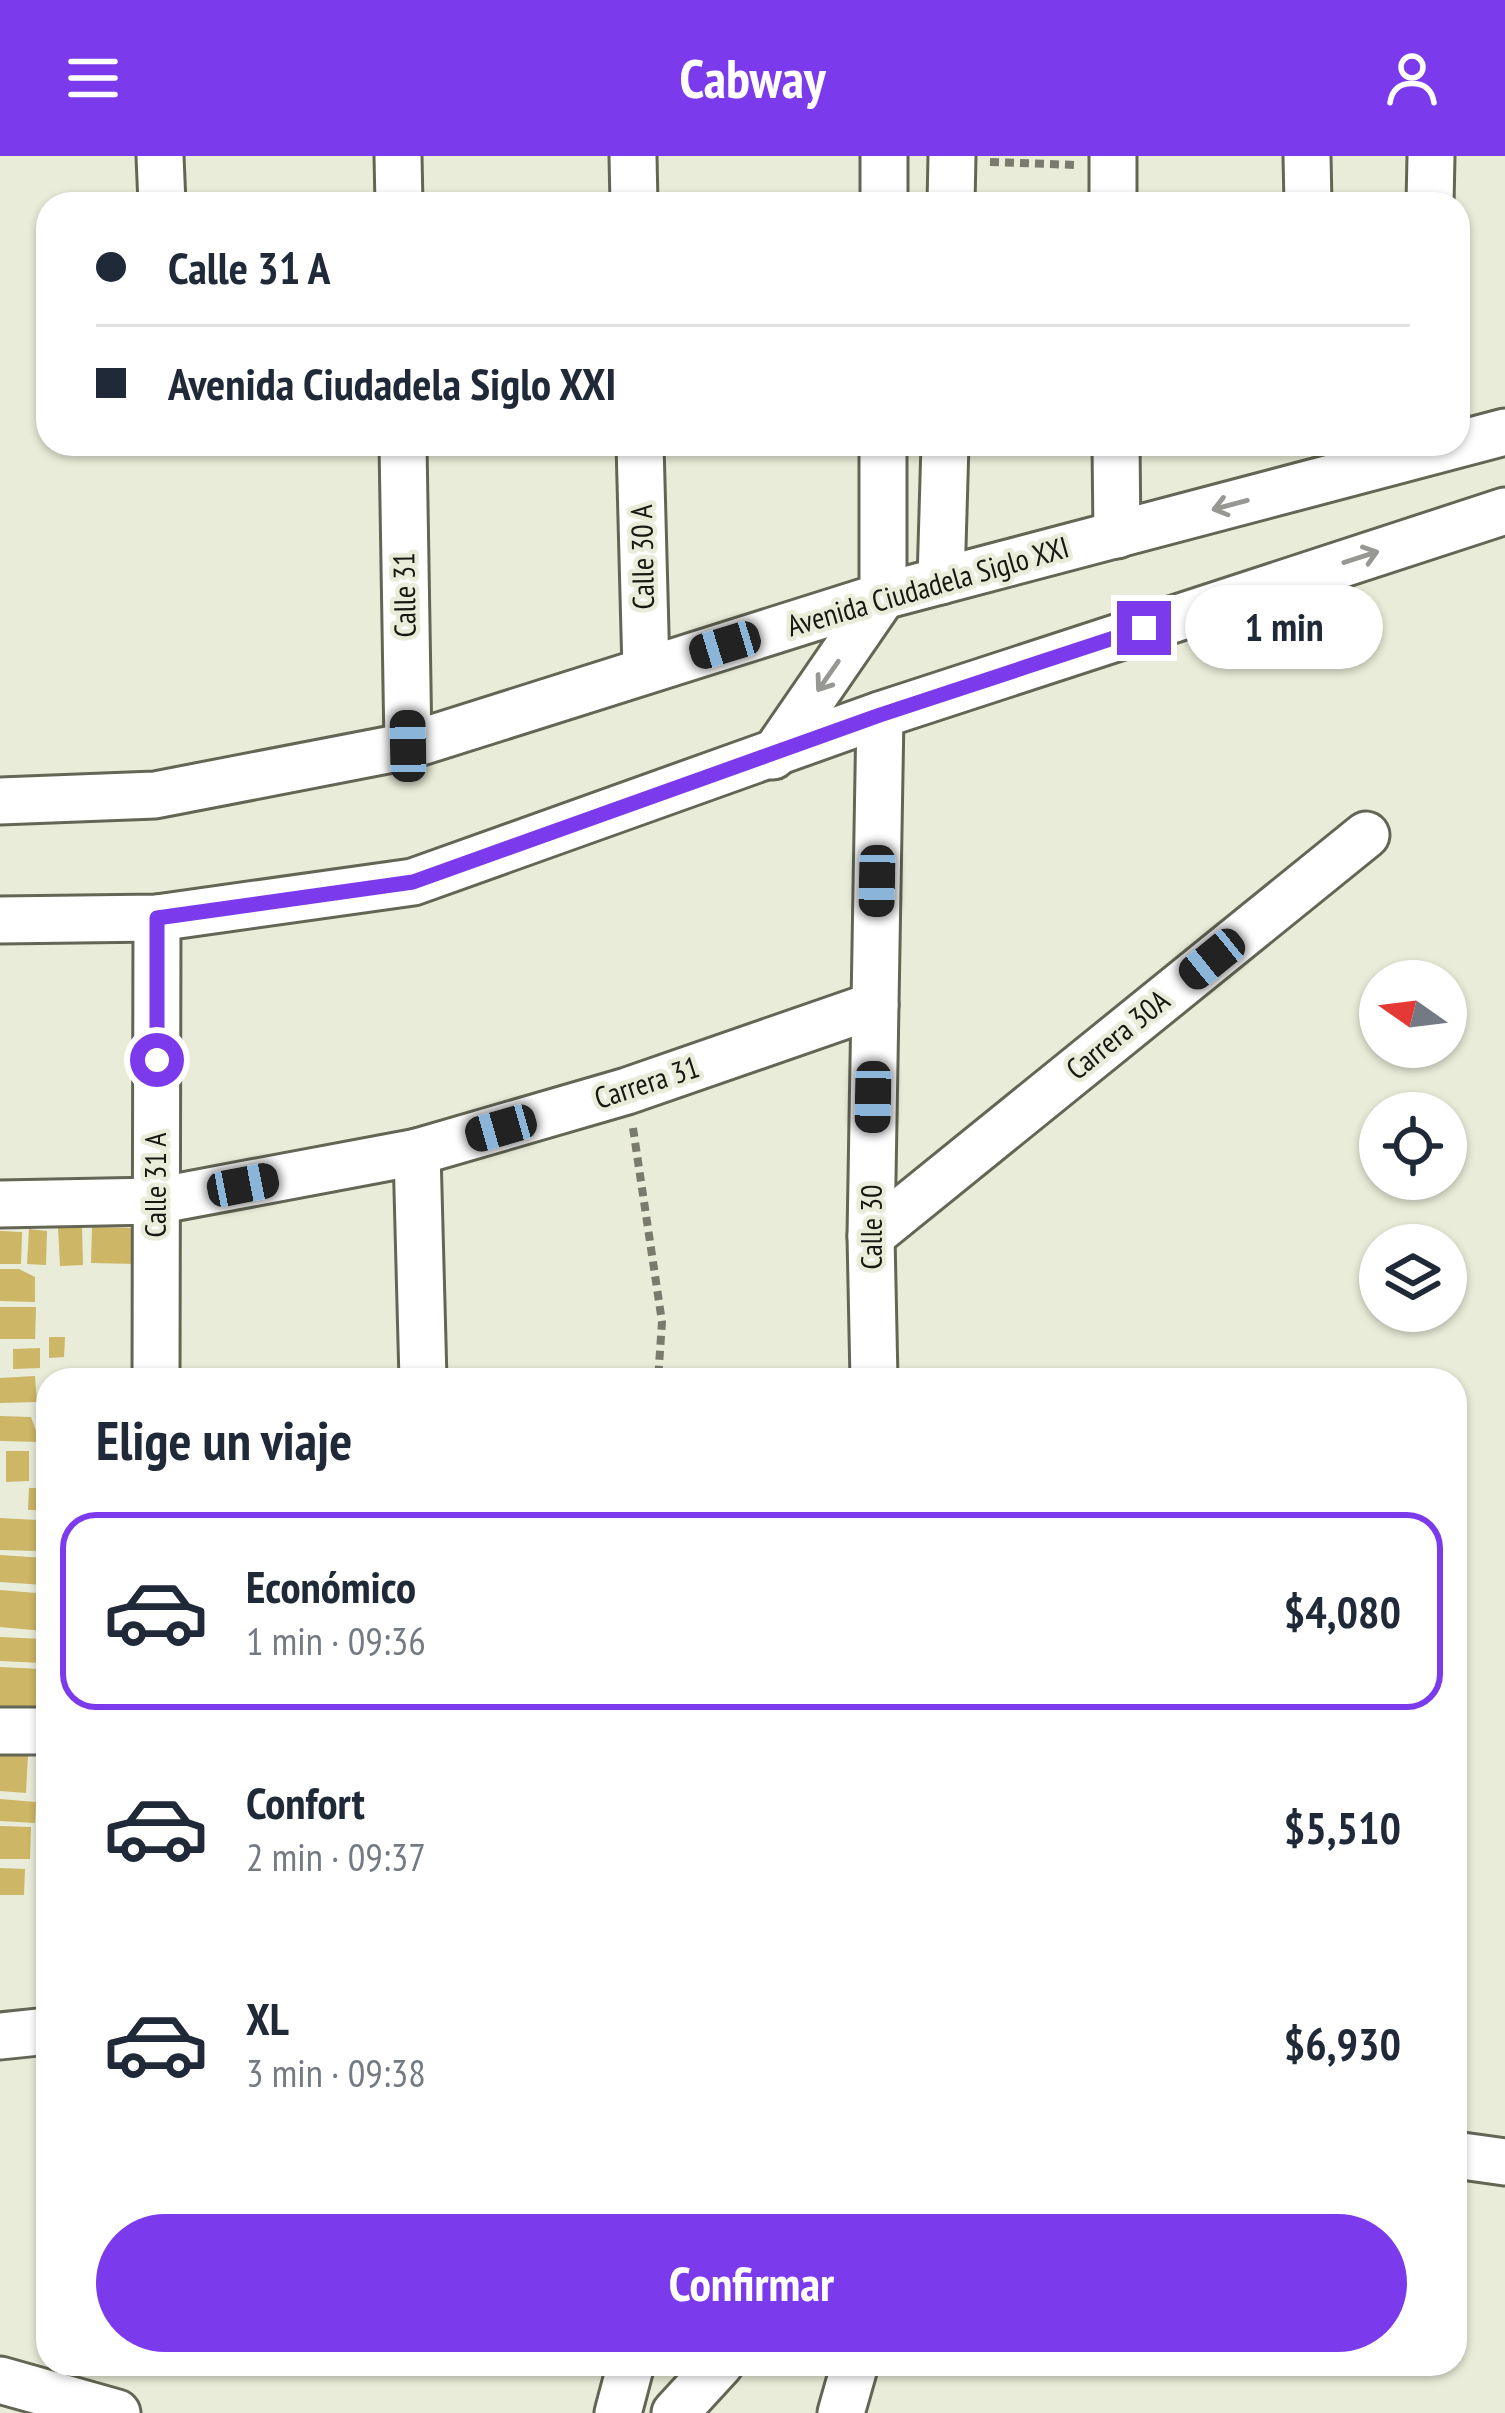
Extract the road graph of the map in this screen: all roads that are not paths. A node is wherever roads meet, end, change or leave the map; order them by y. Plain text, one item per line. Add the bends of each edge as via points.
1 (160, 156) edge
2 (398, 156) edge
3 (633, 156) edge
4 (884, 156) edge
5 (1307, 156) edge
6 (1431, 156) edge
7 (162, 192) edge
8 (399, 192) edge
9 (634, 192) edge
10 (884, 192) edge
11 (1308, 192) edge
12 (1430, 192) edge
13 (1505, 432) edge
14 (1470, 439) edge
15 (403, 456) edge
16 (640, 456) edge
17 (884, 456) edge
18 (945, 456) edge
19 (1116, 456) edge
20 (1371, 456) edge
21 (1313, 464) edge
22 (1505, 511) edge
23 (1117, 535) junction
24 (941, 581) junction
25 (883, 596) junction
26 (646, 670) junction
27 (880, 715) junction
28 (408, 746) junction
29 (773, 756) junction
30 (0, 801) edge
31 (1366, 835) dead end
32 (157, 918) junction
33 (0, 920) edge
34 (875, 1005) junction
35 (417, 1152) junction
36 (156, 1201) junction
37 (0, 1204) edge
38 (871, 1236) junction
39 (156, 1368) edge
40 (423, 1368) edge
41 (874, 1368) edge
42 (0, 1731) edge
43 (36, 1731) edge
44 (36, 2032) edge
45 (0, 2036) edge
46 (1467, 2157) edge
47 (1505, 2162) edge
48 (628, 2376) edge
49 (709, 2376) edge
50 (852, 2376) edge
51 (0, 2380) edge
52 (117, 2413) edge
53 (618, 2413) edge
54 (675, 2413) edge
55 (841, 2413) edge

1 - 7 street
2 - 8 street
3 - 9 street
4 - 10 street
5 - 11 street
6 - 12 street
13 - 14 street, Avenida Ciudadela Siglo XXI
15 - 28 street, Calle 31
16 - 26 street, Calle 30 A
17 - 25 street
18 - 24 street
19 - 23 street
20 - 21 street, Avenida Ciudadela Siglo XXI
21 -> 23 street, Avenida Ciudadela Siglo XXI
27 -> 22 street
23 - 24 street, Avenida Ciudadela Siglo XXI
24 - 25 street, Avenida Ciudadela Siglo XXI
25 - 26 street, Avenida Ciudadela Siglo XXI
25 -> 29 street
26 - 28 street, Avenida Ciudadela Siglo XXI
27 - 29 street
27 - 34 street, Calle 30
28 - 30 street, Avenida Ciudadela Siglo XXI via 155,795
29 - 32 street via 413,882
31 - 38 street, Carrera 30A
32 - 33 street
32 - 36 street, Calle 31 A
34 - 35 street, Carrera 31 via 627,1091
34 - 38 street, Calle 30
35 - 36 street
35 - 40 street
36 - 37 street
36 - 39 street, Calle 31 A
38 - 41 street, Calle 30
42 - 43 street
44 - 45 street
46 - 47 street
48 - 53 street
49 - 54 street
50 - 55 street
51 - 52 street

